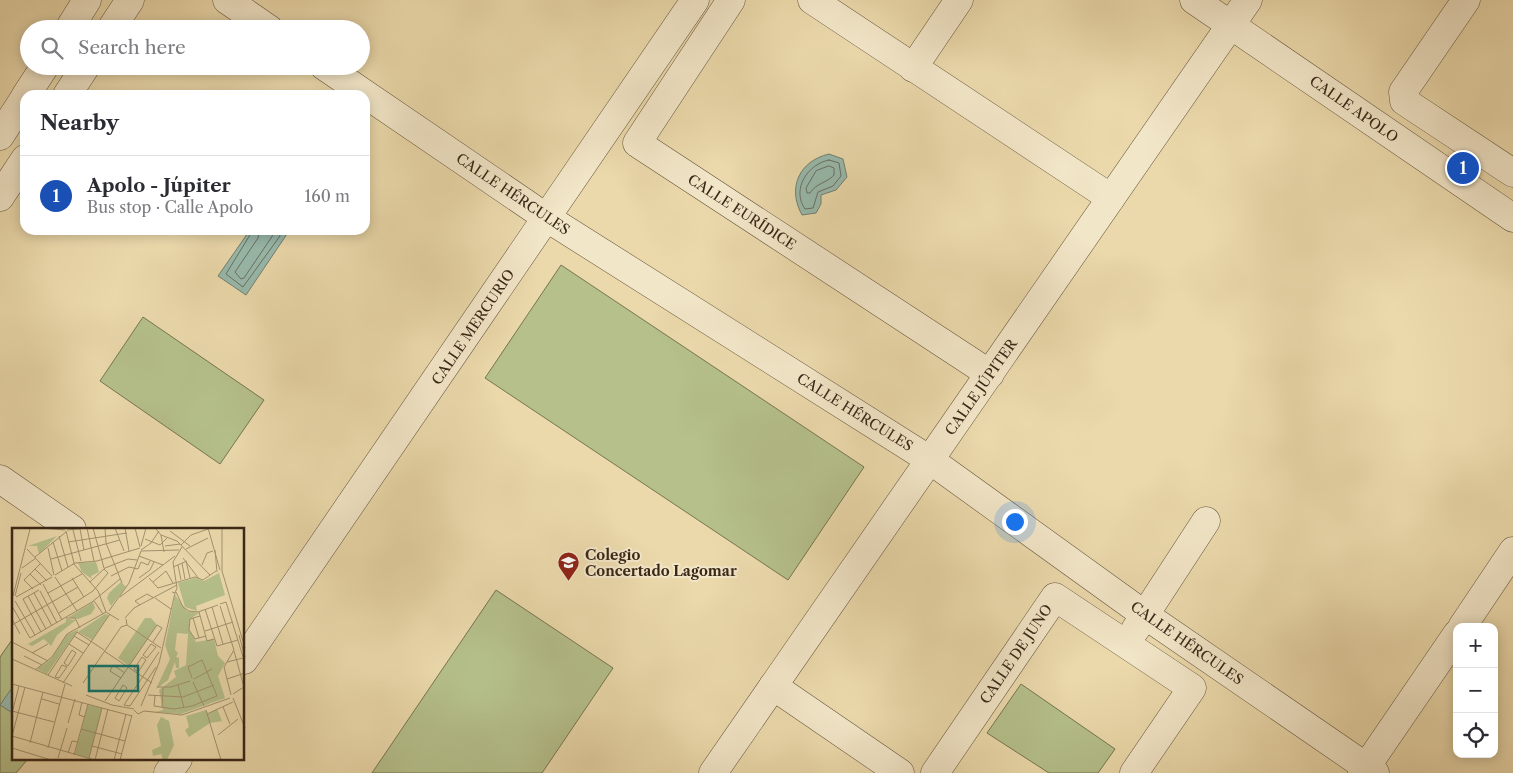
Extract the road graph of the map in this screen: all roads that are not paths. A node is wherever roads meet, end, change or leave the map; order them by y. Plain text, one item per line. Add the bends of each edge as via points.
1 (87, 0) edge
2 (130, 0) edge
3 (227, 0) edge
4 (695, 0) edge
5 (731, 0) edge
6 (812, 0) edge
7 (959, 0) edge
8 (1194, 0) edge
9 (1248, 0) edge
10 (1466, 0) edge
11 (75, 20) edge
12 (117, 20) edge
13 (256, 20) edge
14 (1231, 24) junction
15 (913, 68) junction
16 (39, 75) edge
17 (80, 75) edge
18 (337, 75) edge
19 (30, 90) edge
20 (70, 90) edge
21 (359, 90) edge
22 (370, 97) edge
23 (20, 105) edge
24 (610, 126) junction
25 (0, 136) edge
26 (637, 143) junction
27 (20, 167) edge
28 (1513, 173) edge
29 (0, 197) edge
30 (1111, 198) junction
31 (547, 218) junction
32 (1513, 218) edge
33 (990, 374) junction
34 (930, 460) junction
35 (0, 479) edge
36 (1206, 521) dead end
37 (71, 528) edge
38 (1512, 556) edge
39 (1145, 615) junction
40 (1465, 623) edge
41 (1453, 640) edge
42 (1126, 644) junction
43 (246, 654) edge
44 (773, 686) junction
45 (177, 760) edge
46 (1368, 771) edge
47 (168, 773) edge
48 (714, 773) edge
49 (900, 773) edge
50 (935, 773) edge
51 (1134, 773) edge

1 - 11 street
2 - 12 street
3 - 13 street
4 - 24 street, CALLE MERCURIO
5 - 26 street
6 - 15 street
7 - 15 street
8 - 14 street, CALLE APOLO
9 - 14 street, CALLE JÚPITER
10 - 28 street via 1403,92 1404,101
14 - 30 street, CALLE JÚPITER
14 - 32 street, CALLE APOLO
15 - 30 street
16 - 19 street
17 - 20 street
18 - 21 street, CALLE HÉRCULES
22 - 31 street, CALLE HÉRCULES
23 - 25 street
24 - 26 street, CALLE EURÍDICE
24 - 31 street, CALLE MERCURIO
26 - 33 street, CALLE EURÍDICE
27 - 29 street
30 - 33 street, CALLE JÚPITER
31 - 34 street, CALLE HÉRCULES
31 - 43 street, CALLE MERCURIO
33 - 34 street, CALLE JÚPITER
34 - 39 street, CALLE HÉRCULES
34 - 44 street, CALLE JÚPITER
35 - 37 street
36 - 39 street
38 - 40 street
39 - 42 street
39 - 46 street, CALLE HÉRCULES
41 - 46 street
42 - 50 street, CALLE DE JUNO via 1055,597
42 - 51 street, CALLE DE JUNO via 1192,688
44 - 48 street, CALLE JÚPITER
44 - 49 street
45 - 47 street

